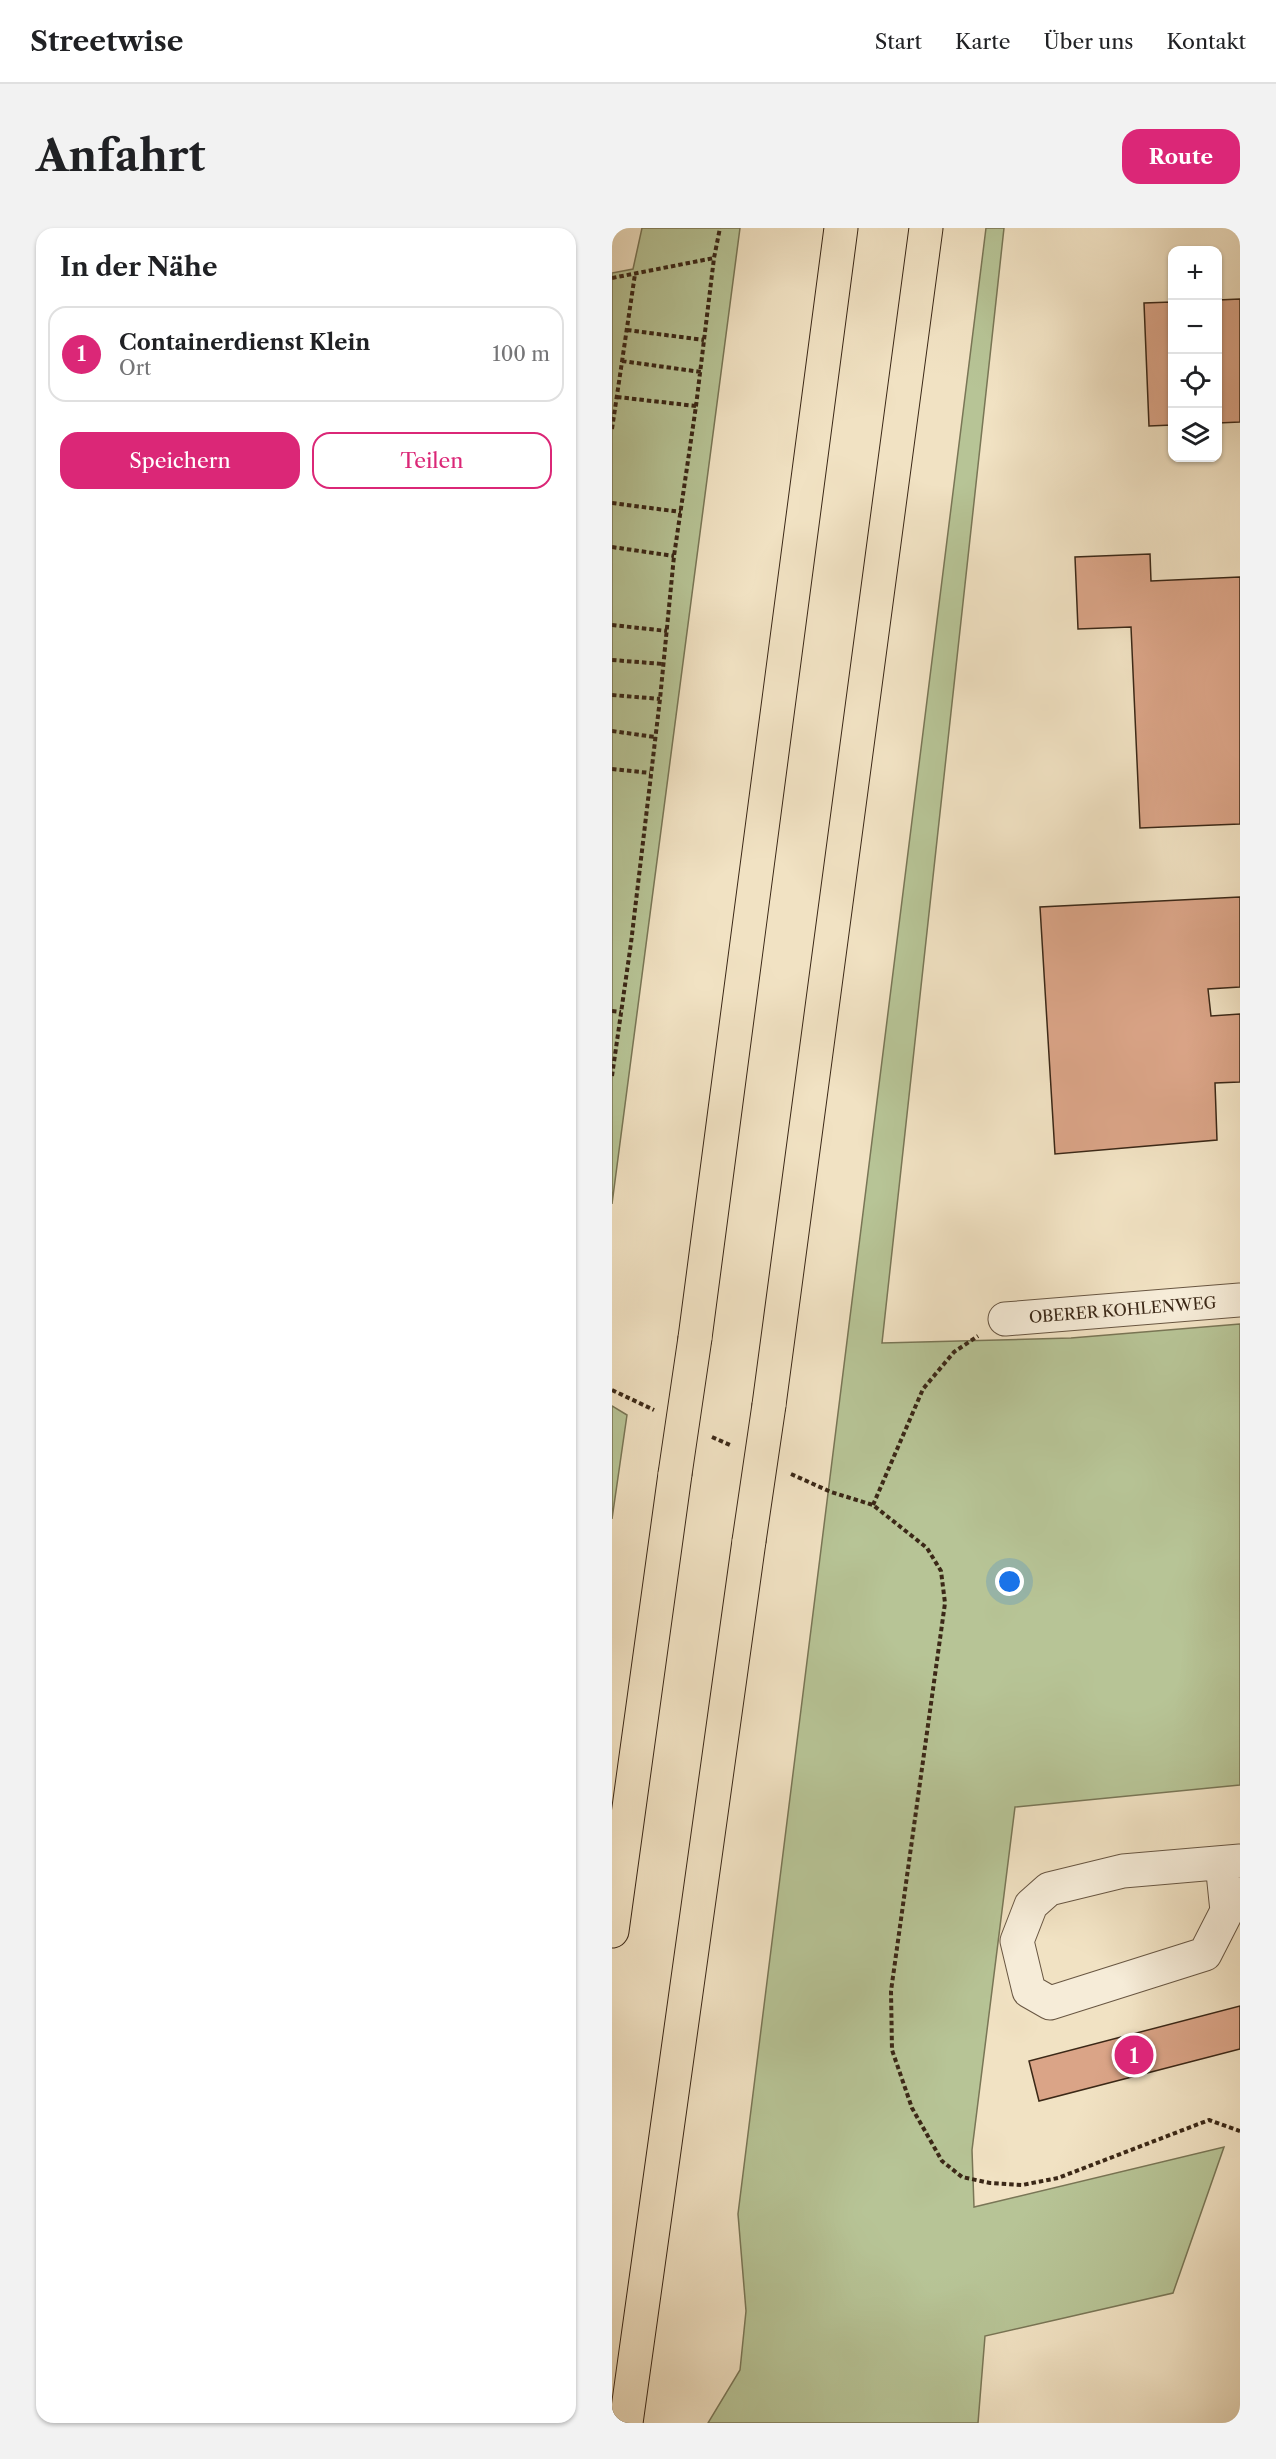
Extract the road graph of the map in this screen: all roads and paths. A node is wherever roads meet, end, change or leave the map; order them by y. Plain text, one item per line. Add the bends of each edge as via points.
1 (720, 228) edge
2 (841, 228) edge
3 (926, 228) edge
4 (714, 258) junction
5 (635, 274) junction
6 (612, 279) edge
7 (627, 330) junction
8 (704, 340) junction
9 (622, 361) junction
10 (700, 372) junction
11 (615, 394) edge
12 (696, 406) junction
13 (612, 429) edge
14 (612, 502) edge
15 (681, 512) junction
16 (612, 547) edge
17 (674, 556) junction
18 (612, 625) edge
19 (667, 631) junction
20 (612, 660) edge
21 (663, 664) junction
22 (612, 695) edge
23 (660, 699) junction
24 (612, 731) edge
25 (655, 736) junction
26 (612, 769) edge
27 (650, 773) junction
28 (612, 1011) edge
29 (621, 1012) junction
30 (614, 1045) edge
31 (612, 1076) edge
32 (1240, 1300) edge
33 (1005, 1319) joint
34 (1231, 1862) edge
35 (612, 1931) edge
36 (1240, 2131) edge
37 (626, 2423) edge

1 - 4 path
2 - 35 highway, bridge via 695,1338
3 - 37 highway, bridge via 769,1405
4 - 5 path
4 - 8 path
5 - 6 path
5 - 7 path
7 - 8 path
7 - 9 path
8 - 10 path
9 - 10 path
9 - 11 path
10 - 12 path
11 - 12 path
11 - 13 path
12 - 15 path
14 - 15 path
15 - 17 path
16 - 17 path
17 - 19 path
18 - 19 path
19 - 21 path
20 - 21 path
21 - 23 path
22 - 23 path
23 - 25 path
24 - 25 path
25 - 27 path
26 - 27 path
27 - 29 path
28 - 29 path
29 - 30 path
30 - 31 path
32 - 33 street, OBERER KOHLENWEG
33 - 36 path via 954,1352 923,1389 873,1505 927,1548 941,1571 945,1603 891,1991 892,2050 912,2108 942,2161 962,2177 1022,2185 1058,2178 1209,2120
34 - 34 street via 1123,1871 1049,1889 1031,1905 1017,1941 1029,1990 1050,2004 1204,1954 1227,1911

